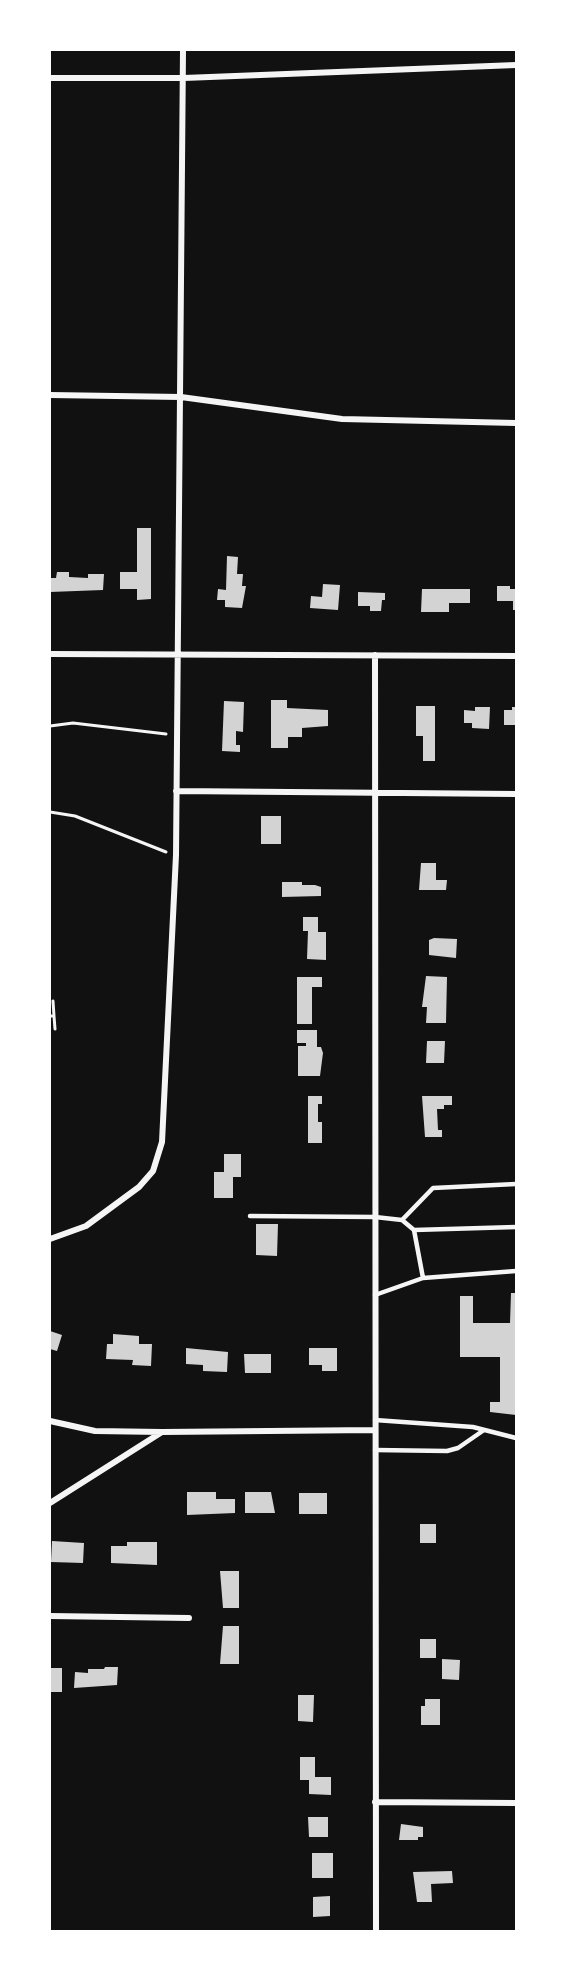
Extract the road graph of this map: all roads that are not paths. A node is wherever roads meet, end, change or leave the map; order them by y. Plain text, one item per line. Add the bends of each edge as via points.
1 (183, 50) edge
2 (516, 65) edge
3 (50, 78) edge
4 (184, 78) junction
5 (50, 395) edge
6 (181, 397) junction
7 (516, 423) edge
8 (50, 654) edge
9 (177, 654) junction
10 (375, 655) junction
11 (516, 656) edge
12 (176, 791) junction
13 (375, 793) junction
14 (516, 794) edge
15 (516, 1184) edge
16 (250, 1216) dead end
17 (375, 1217) junction
18 (402, 1220) junction
19 (516, 1227) edge
20 (414, 1230) junction
21 (50, 1239) edge
22 (516, 1271) edge
23 (423, 1278) junction
24 (375, 1294) junction
25 (375, 1420) junction
26 (50, 1421) edge
27 (484, 1430) junction
28 (375, 1431) junction
29 (162, 1432) junction
30 (516, 1438) edge
31 (375, 1450) junction
32 (50, 1503) edge
33 (50, 1616) edge
34 (189, 1617) dead end
35 (375, 1802) junction
36 (516, 1803) edge
37 (376, 1932) edge

1 - 4 street
2 - 4 street
3 - 4 street
4 - 6 street
5 - 6 street
6 - 7 street via 342,419
6 - 9 street
8 - 9 street
9 - 10 street
9 - 12 street
10 - 11 street
10 - 13 street
12 - 13 street
12 - 21 street via 162,1142 153,1171 139,1187 86,1226
13 - 14 street
13 - 17 street
15 - 18 lane via 432,1188
16 - 17 lane
17 - 18 lane
17 - 24 street
18 - 20 lane
19 - 20 lane
20 - 23 lane
22 - 23 lane
23 - 24 lane
24 - 25 street
25 - 27 lane
25 - 28 street
26 - 29 street via 95,1431
27 - 30 lane
27 - 31 lane via 447,1451
28 - 29 street
28 - 31 street
29 - 32 street
31 - 35 street
33 - 34 street
35 - 36 street
35 - 37 street

